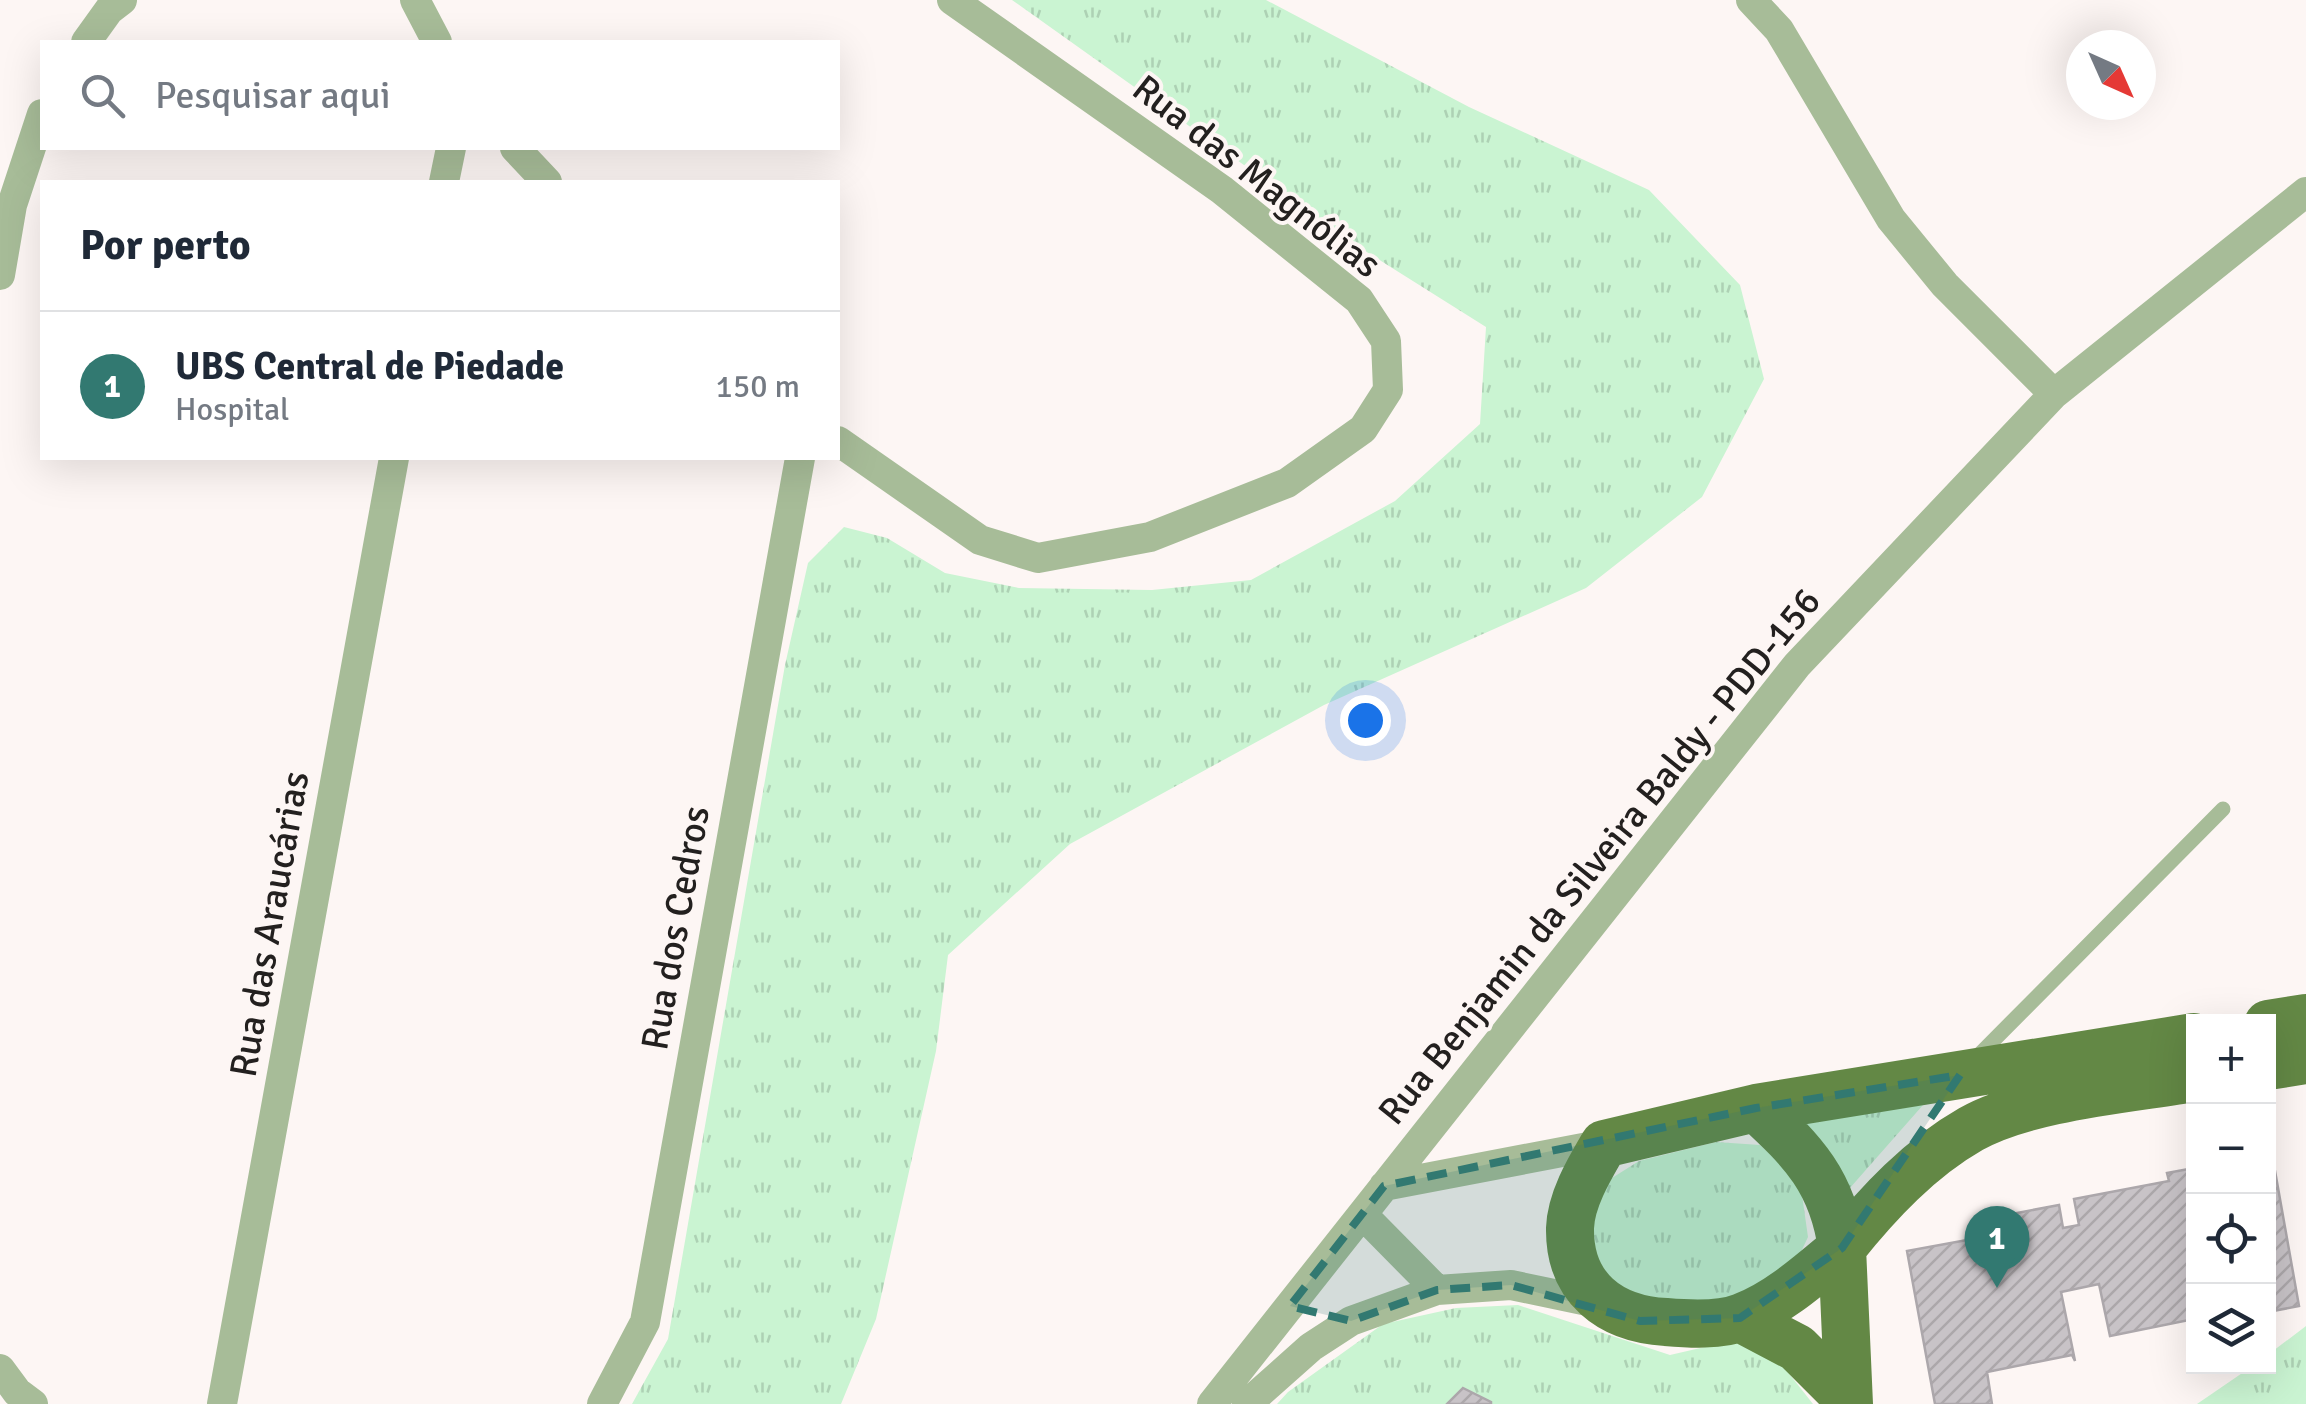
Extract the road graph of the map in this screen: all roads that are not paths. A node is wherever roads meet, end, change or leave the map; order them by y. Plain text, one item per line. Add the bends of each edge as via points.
1 (122, 0) edge
2 (416, 0) edge
3 (952, 0) edge
4 (1751, 0) edge
5 (87, 40) edge
6 (436, 40) edge
7 (40, 120) edge
8 (451, 150) edge
9 (517, 150) edge
10 (444, 180) edge
11 (545, 180) edge
12 (2306, 192) edge
13 (0, 275) edge
14 (2054, 394) junction
15 (840, 442) edge
16 (394, 460) edge
17 (800, 460) edge
18 (2223, 809) dead end
19 (2306, 1018) edge
20 (2276, 1023) edge
21 (2186, 1037) edge
22 (2306, 1060) edge
23 (2276, 1065) edge
24 (1960, 1075) junction
25 (2186, 1079) edge
26 (1756, 1108) junction
27 (1604, 1144) junction
28 (1384, 1186) junction
29 (1878, 1203) junction
30 (1364, 1216) junction
31 (1842, 1248) junction
32 (1438, 1290) junction
33 (1602, 1304) junction
34 (1290, 1306) junction
35 (1740, 1318) junction
36 (1352, 1320) junction
37 (0, 1370) edge
38 (1848, 1401) edge
39 (33, 1404) edge
40 (222, 1404) edge
41 (602, 1404) edge
42 (1212, 1404) edge
43 (1247, 1404) edge

1 - 5 street
2 - 6 street
3 - 15 street, Rua das Magnólias via 1222,190 1360,300 1386,341 1388,390 1363,429 1287,482 1150,536 1038,558 980,540
4 - 14 street via 1779,30 1891,219 1945,285
7 - 13 street via 12,204
8 - 10 street
9 - 11 street
12 - 14 street, Rua Benjamin da Silveira Baldy - PDD-156
14 - 28 street, Rua Benjamin da Silveira Baldy - PDD-156 via 1797,666
16 - 40 street, Rua das Araucárias
17 - 41 street, Rua dos Cedros via 645,1322
18 - 24 lane
19 - 20 main road
21 - 24 main road
22 - 23 main road
24 - 26 main road
24 - 29 main road
25 - 29 main road via 2026,1107 1972,1128
26 - 27 main road
26 - 31 main road via 1821,1178 1838,1216
27 - 28 street
27 - 33 main road via 1570,1225 1574,1268
28 - 30 street, Rua Benjamin da Silveira Baldy - PDD-156
29 - 31 main road
30 - 32 street
30 - 34 street, Rua Benjamin da Silveira Baldy - PDD-156
31 - 35 main road via 1793,1288
31 - 38 main road
32 - 33 street via 1511,1285
32 - 36 street
33 - 35 main road via 1640,1321
34 - 36 street
34 - 42 street, Rua Benjamin da Silveira Baldy - PDD-156
35 - 38 main road via 1797,1348
36 - 43 street
37 - 39 street

